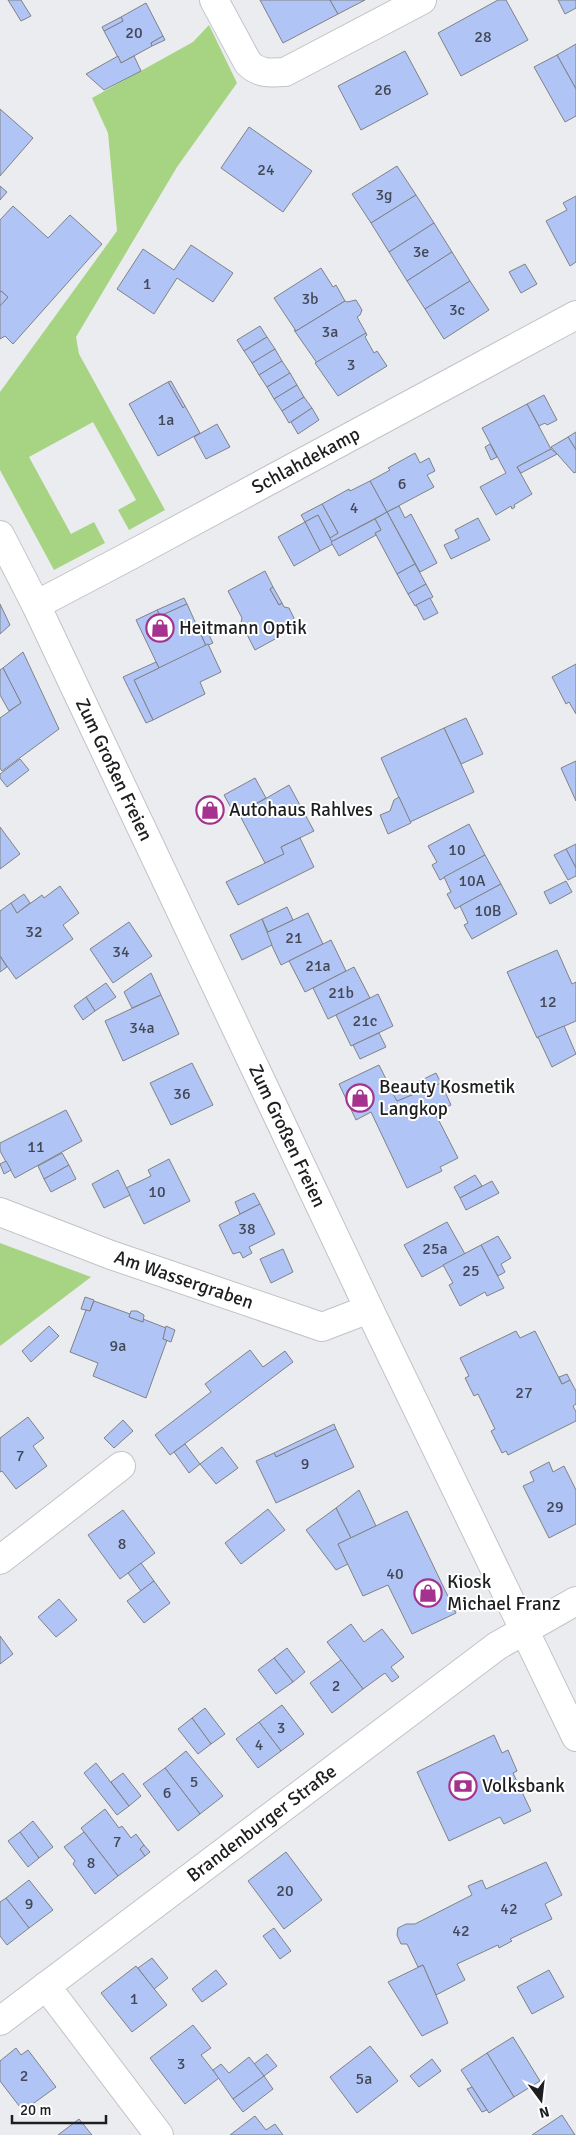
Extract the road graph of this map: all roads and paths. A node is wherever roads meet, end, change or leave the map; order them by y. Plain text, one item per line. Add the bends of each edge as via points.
1 (214, 0) edge
2 (422, 0) edge
3 (576, 315) edge
4 (0, 535) edge
5 (36, 605) junction
6 (0, 1212) edge
7 (369, 1309) junction
8 (121, 1466) dead end
9 (0, 1560) edge
10 (576, 1601) edge
11 (524, 1629) junction
12 (576, 1737) edge
13 (46, 1986) junction
14 (0, 2021) edge
15 (159, 2135) edge

1 - 2 street via 248,63 255,70 267,74 285,72
3 - 5 street, Schlahdekamp
4 - 5 street, Zum Großen Freien
5 - 7 street, Zum Großen Freien
6 - 7 street, Am Wassergraben via 111,1255 322,1327
7 - 11 street, Zum Großen Freien
8 - 9 street
10 - 11 street, Brandenburger Straße
11 - 12 street, Zum Großen Freien
11 - 13 street, Brandenburger Straße via 489,1652
13 - 14 street, Brandenburger Straße
13 - 15 street

